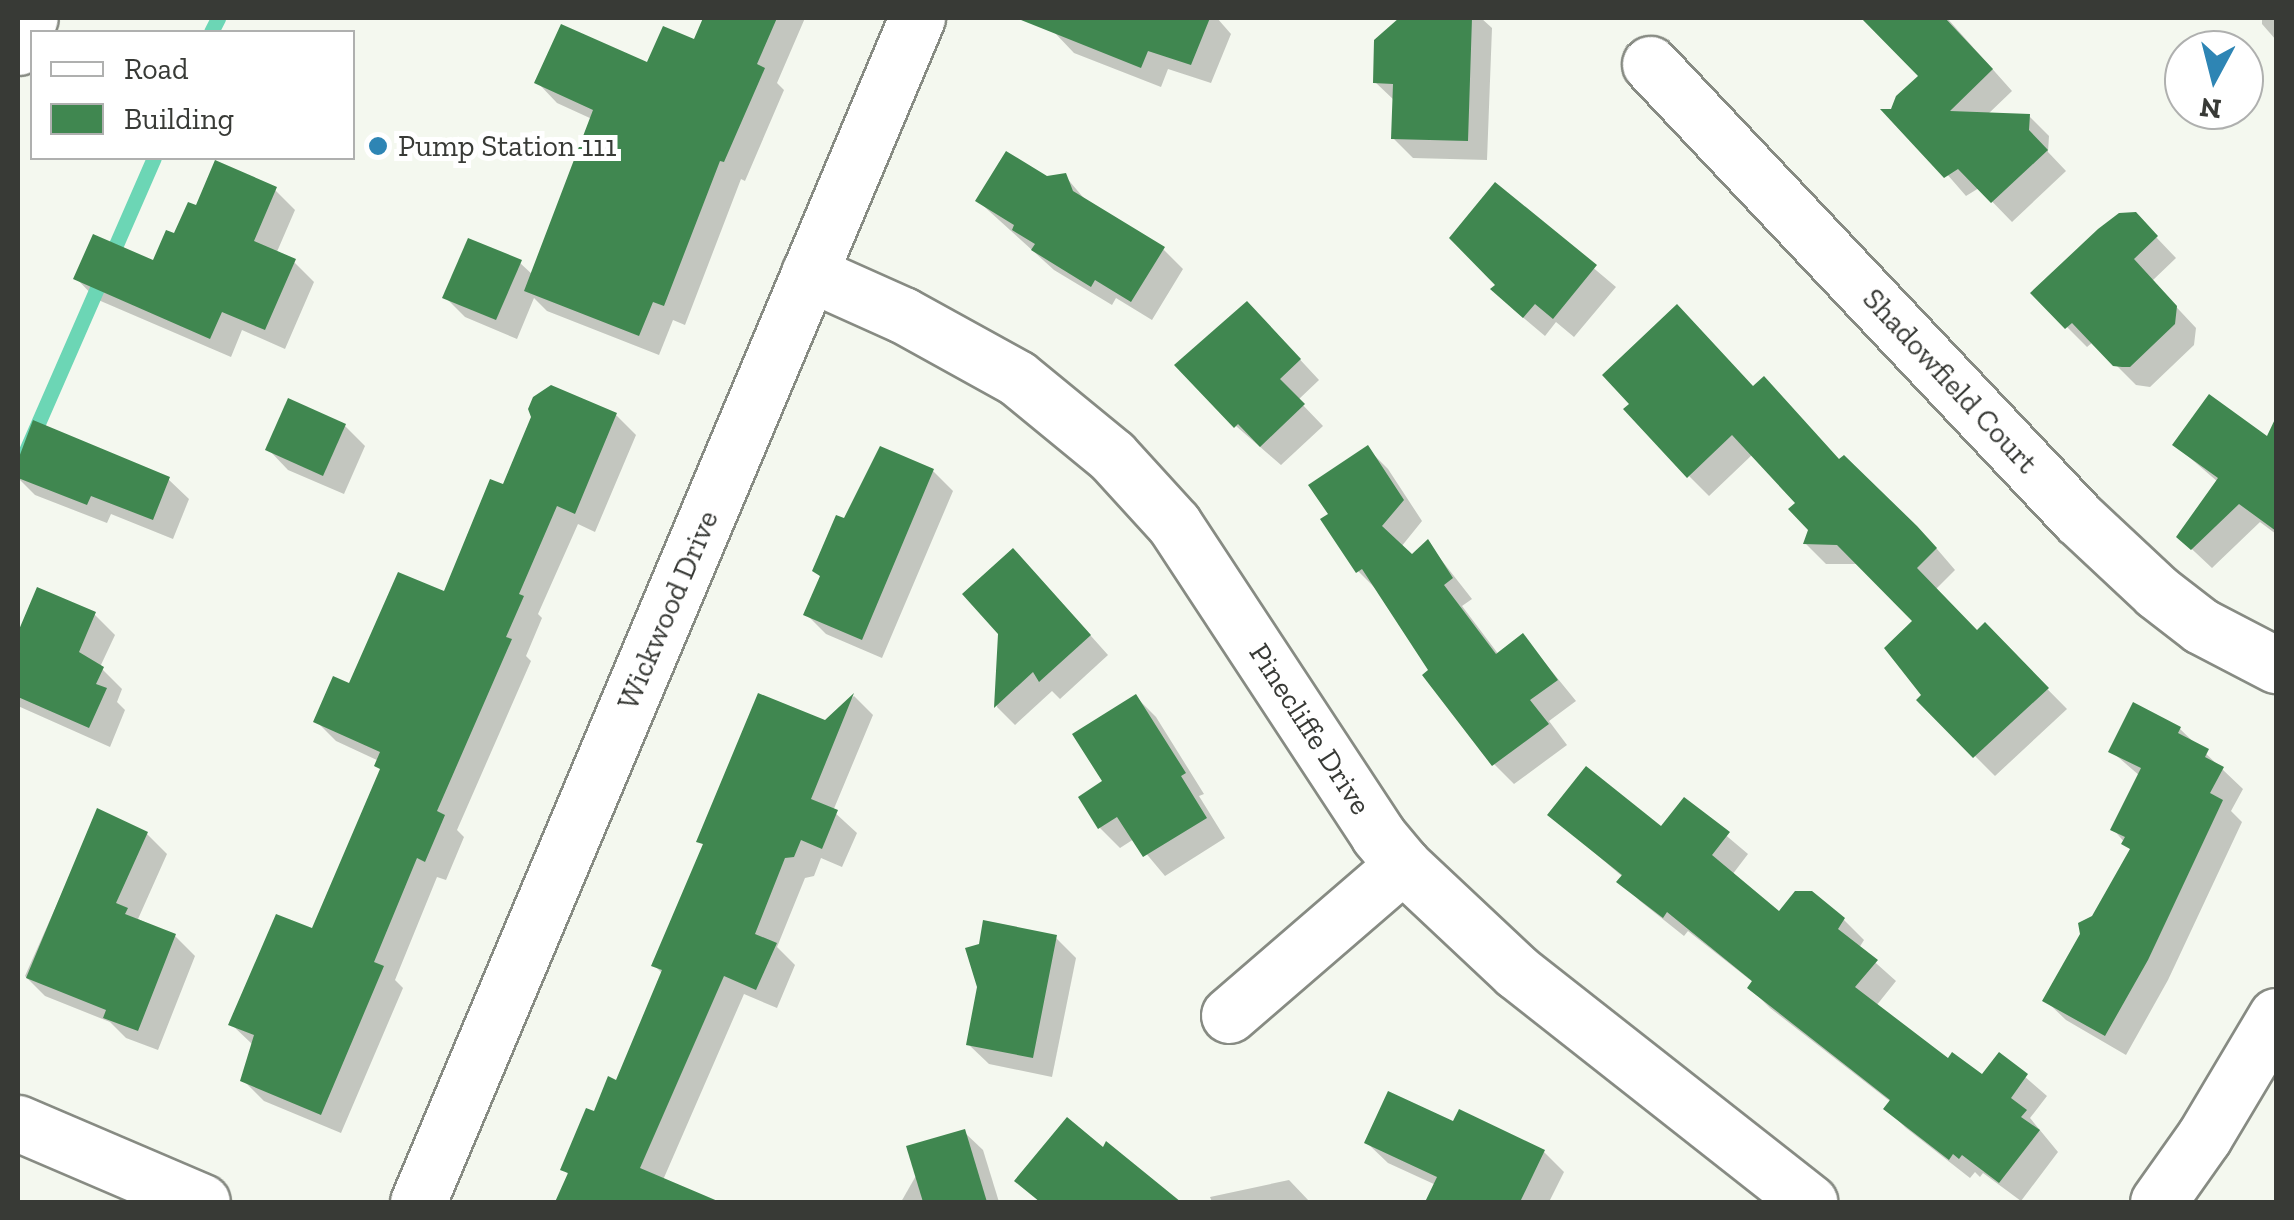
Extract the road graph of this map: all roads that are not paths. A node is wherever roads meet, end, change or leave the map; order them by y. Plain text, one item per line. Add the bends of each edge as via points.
1 (918, 18) edge
2 (1650, 64) dead end
3 (809, 273) junction
4 (2276, 665) edge
5 (1402, 865) junction
6 (1229, 1016) dead end
7 (2276, 1016) edge
8 (18, 1122) edge
9 (202, 1202) edge
10 (418, 1202) edge
11 (1809, 1202) edge
12 (2158, 1202) edge

1 - 3 street, Wickwood Drive
2 - 4 street, Shadowfield Court via 2092,530 2201,626
3 - 5 street, Pinecliffe Drive via 903,314 1017,378 1112,456 1174,524
3 - 10 street, Wickwood Drive
5 - 6 street
5 - 11 street, Pinecliffe Drive via 1516,972
7 - 12 street
8 - 9 street

